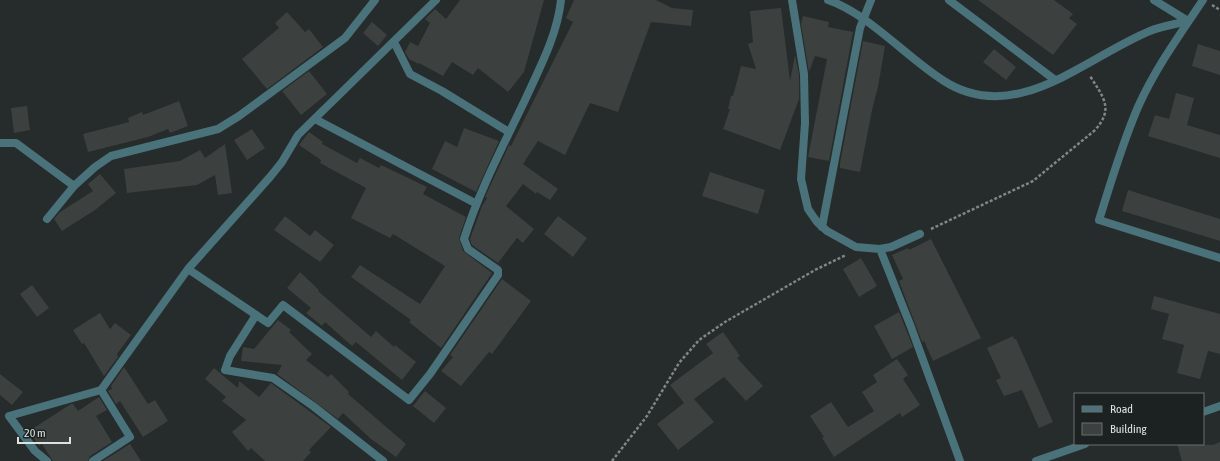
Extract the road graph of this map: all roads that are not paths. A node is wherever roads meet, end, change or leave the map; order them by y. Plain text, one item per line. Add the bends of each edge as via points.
1 (375, 0) edge
2 (436, 0) edge
3 (561, 0) edge
4 (792, 0) edge
5 (828, 0) edge
6 (871, 0) edge
7 (949, 0) edge
8 (1154, 0) edge
9 (1203, 0) edge
10 (864, 20) junction
11 (1188, 21) junction
12 (394, 42) junction
13 (1055, 80) junction
14 (315, 118) junction
15 (509, 132) junction
16 (0, 143) edge
17 (74, 186) junction
18 (475, 203) junction
19 (47, 219) dead end
20 (822, 227) junction
21 (920, 234) road end
22 (880, 249) junction
23 (1220, 258) edge
24 (188, 269) junction
25 (256, 315) junction
26 (101, 390) junction
27 (1220, 406) edge
28 (1204, 412) edge
29 (1082, 445) edge
30 (47, 461) edge
31 (93, 461) edge
32 (384, 461) edge
33 (960, 461) edge
34 (1036, 461) edge

1 - 17 street via 346,38 218,129 111,156
2 - 12 street
3 - 15 street via 559,19 547,53
4 - 20 street via 802,51 806,97 801,179 808,209
5 - 10 street
6 - 10 street
7 - 13 street
8 - 11 street
9 - 11 street
10 - 13 street via 944,81 962,91 999,98 1017,95
10 - 20 street via 860,28
11 - 13 street via 1151,30
11 - 23 street via 1158,69 1139,106 1099,220
12 - 14 street
12 - 15 street via 410,74
14 - 18 street
14 - 24 street via 298,135 270,177
15 - 18 street
16 - 17 street via 16,144
17 - 19 street
18 - 25 street via 464,239 468,248 498,270 498,276 409,400 283,305 268,323
20 - 22 street via 856,247
21 - 22 street
22 - 33 street
24 - 25 street
24 - 26 street
25 - 32 street via 230,356 225,370 273,378
26 - 30 street via 9,416 35,451
26 - 31 street via 130,437
27 - 28 street
29 - 34 street

